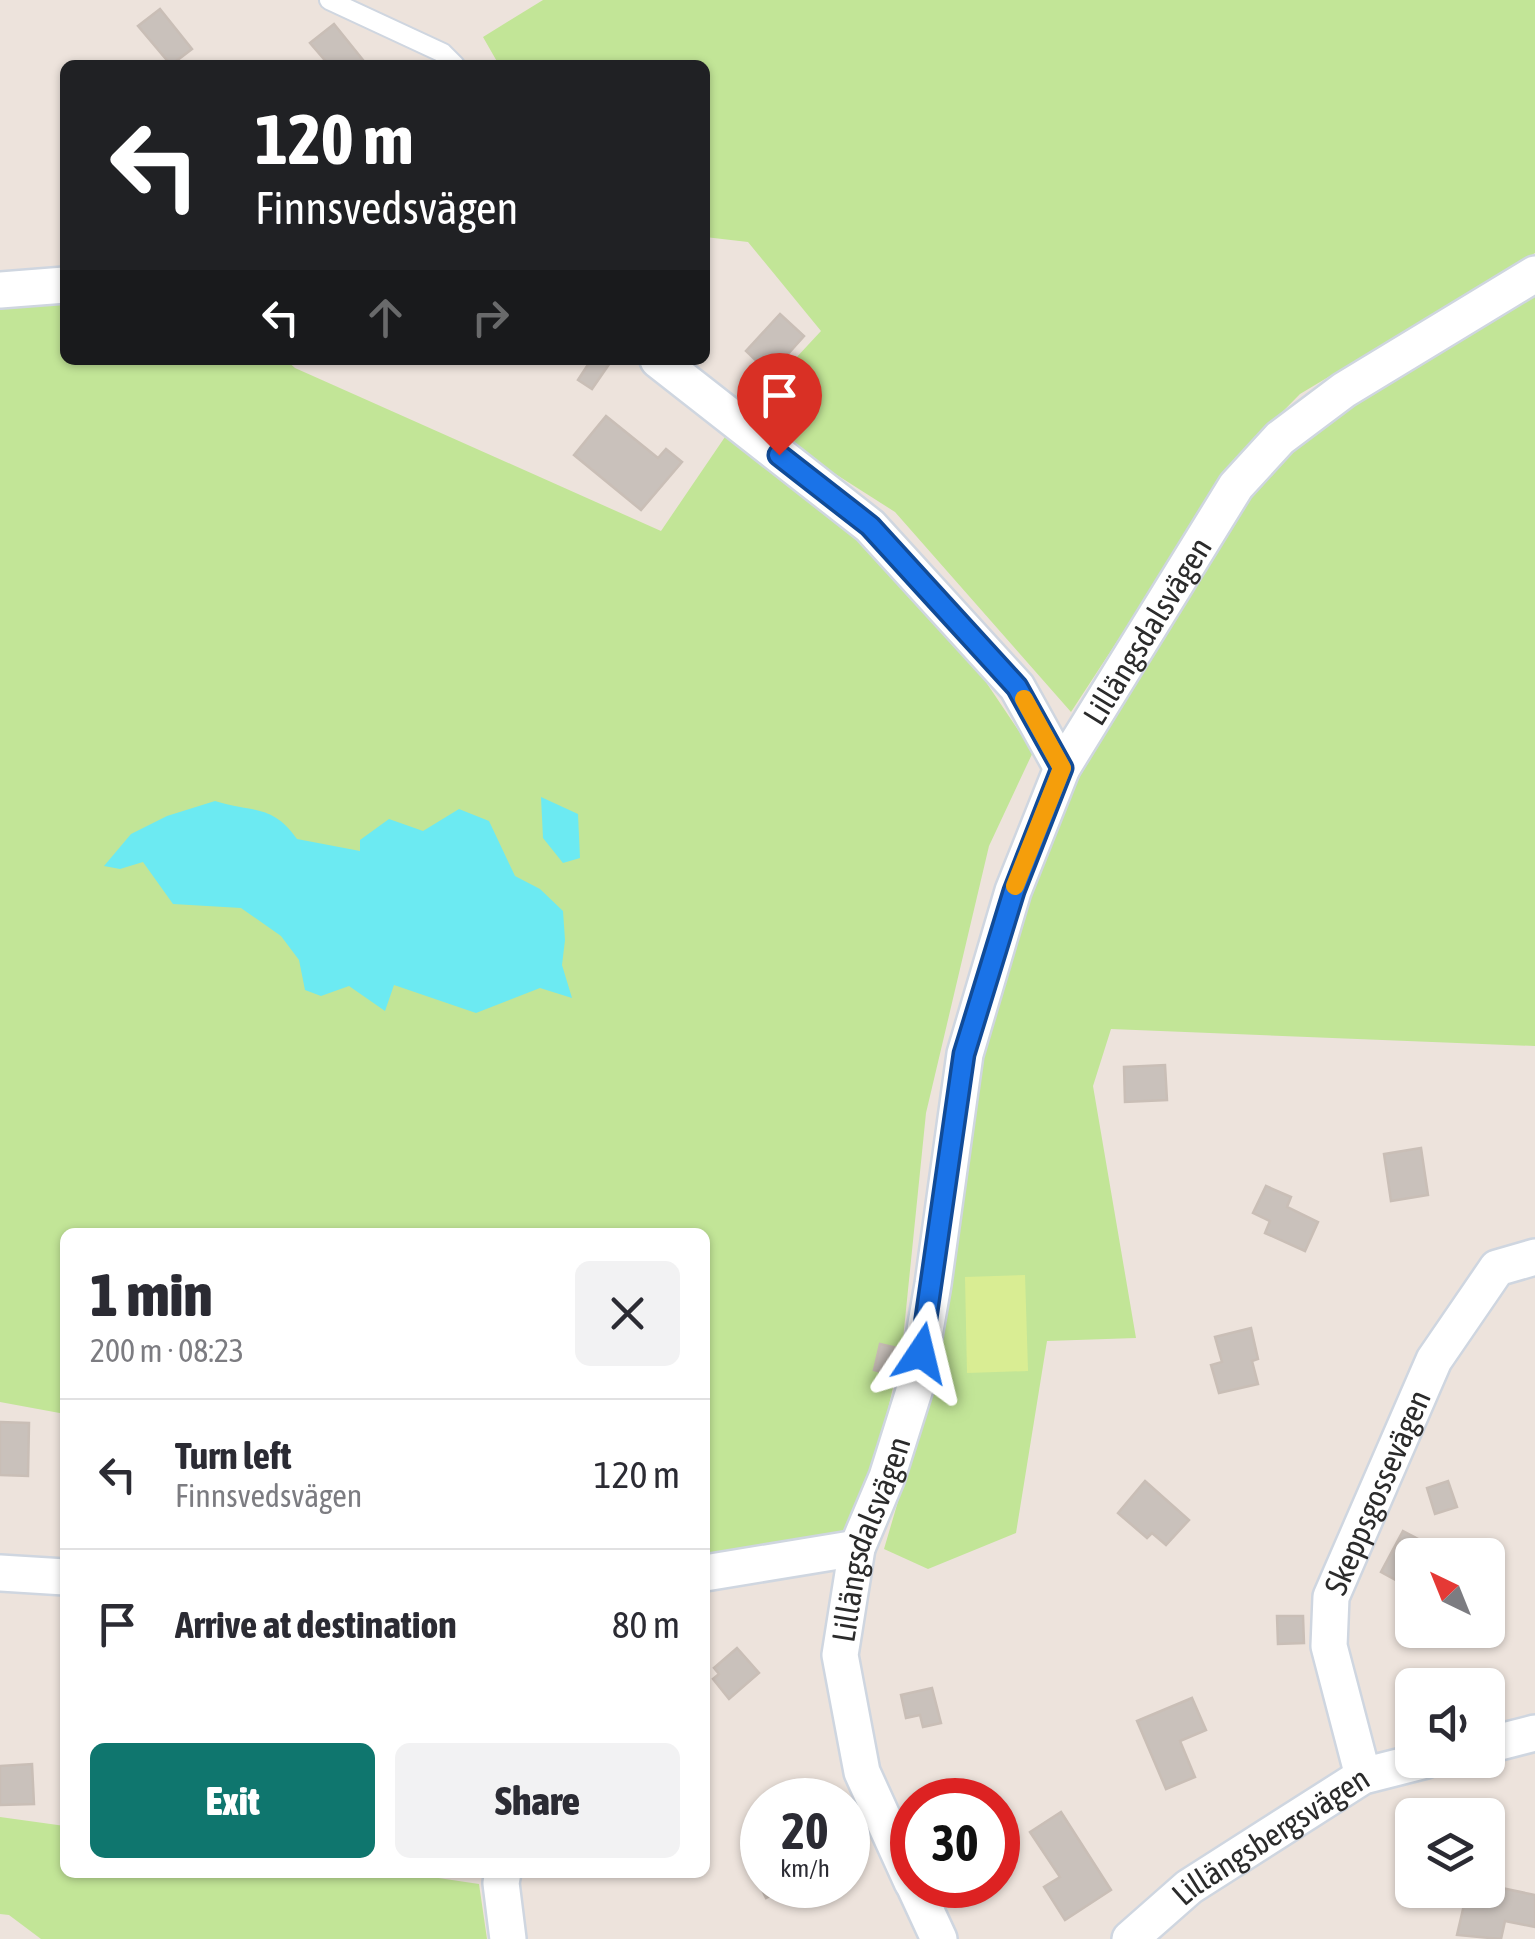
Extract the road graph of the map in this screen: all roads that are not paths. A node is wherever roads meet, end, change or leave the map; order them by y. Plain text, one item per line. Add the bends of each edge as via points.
1 (329, 0) edge
2 (450, 60) edge
3 (1535, 274) edge
4 (60, 285) edge
5 (0, 290) edge
6 (664, 365) edge
7 (1062, 768) junction
8 (1535, 1258) edge
9 (857, 1548) junction
10 (710, 1572) edge
11 (0, 1573) edge
12 (60, 1577) edge
13 (1535, 1733) edge
14 (1505, 1741) edge
15 (1395, 1768) edge
16 (1362, 1776) junction
17 (890, 1833) edge
18 (502, 1878) edge
19 (924, 1908) edge
20 (508, 1939) edge
21 (938, 1939) edge
22 (1130, 1939) edge

1 - 2 lane
3 - 7 street, Lillängsdalsvägen via 1344,390 1280,438 1236,486
4 - 5 street
6 - 7 street via 870,526 1017,687
7 - 9 street, Lillängsdalsvägen via 1014,891 964,1054 915,1388
8 - 16 street, Skeppsgossevägen via 1497,1268 1434,1360 1331,1597 1329,1646
9 - 10 street
9 - 17 street, Lillängsdalsvägen via 840,1655 862,1772
11 - 12 street
13 - 14 street
15 - 16 street, Lillängsbergsvägen
16 - 22 street, Lillängsbergsvägen via 1189,1886
18 - 20 street
19 - 21 street, Lillängsdalsvägen

